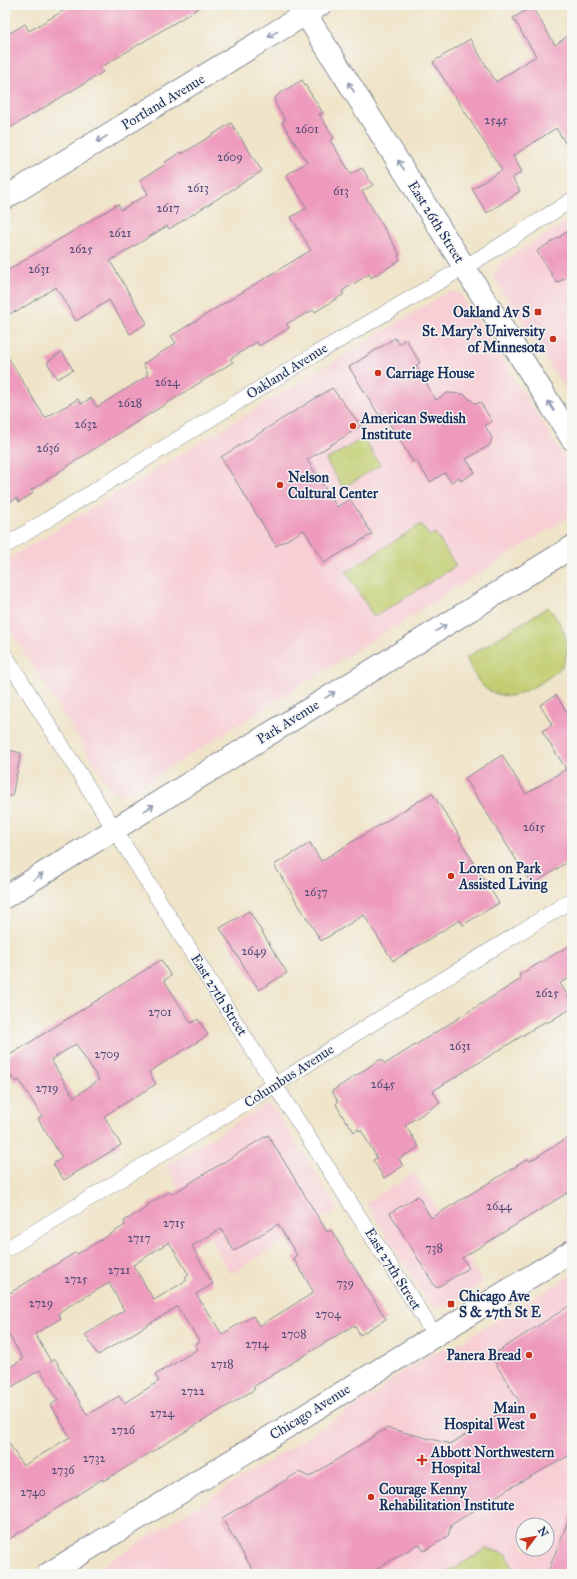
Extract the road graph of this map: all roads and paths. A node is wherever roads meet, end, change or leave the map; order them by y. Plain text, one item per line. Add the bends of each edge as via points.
1 (309, 8) edge
2 (5, 198) edge
3 (572, 200) edge
4 (464, 267) junction
5 (572, 439) edge
6 (5, 546) edge
7 (572, 547) edge
8 (5, 655) edge
9 (115, 829) junction
10 (5, 897) edge
11 (572, 900) edge
12 (275, 1085) junction
13 (5, 1250) edge
14 (572, 1251) edge
15 (434, 1335) junction
16 (48, 1574) edge

1 -> 2 street, Portland Avenue
4 -> 1 street, East 26th Street
3 - 4 street, Oakland Avenue
5 -> 4 street, East 26th Street
4 - 6 street, Oakland Avenue via 317,353
9 -> 7 street, Park Avenue
8 - 9 street, East 27th Street
10 -> 9 street, Park Avenue
9 - 12 street, East 27th Street
11 - 12 street, Columbus Avenue
12 - 13 street, Columbus Avenue
12 - 15 street, East 27th Street
14 - 15 street, Chicago Avenue
15 - 16 street, Chicago Avenue

